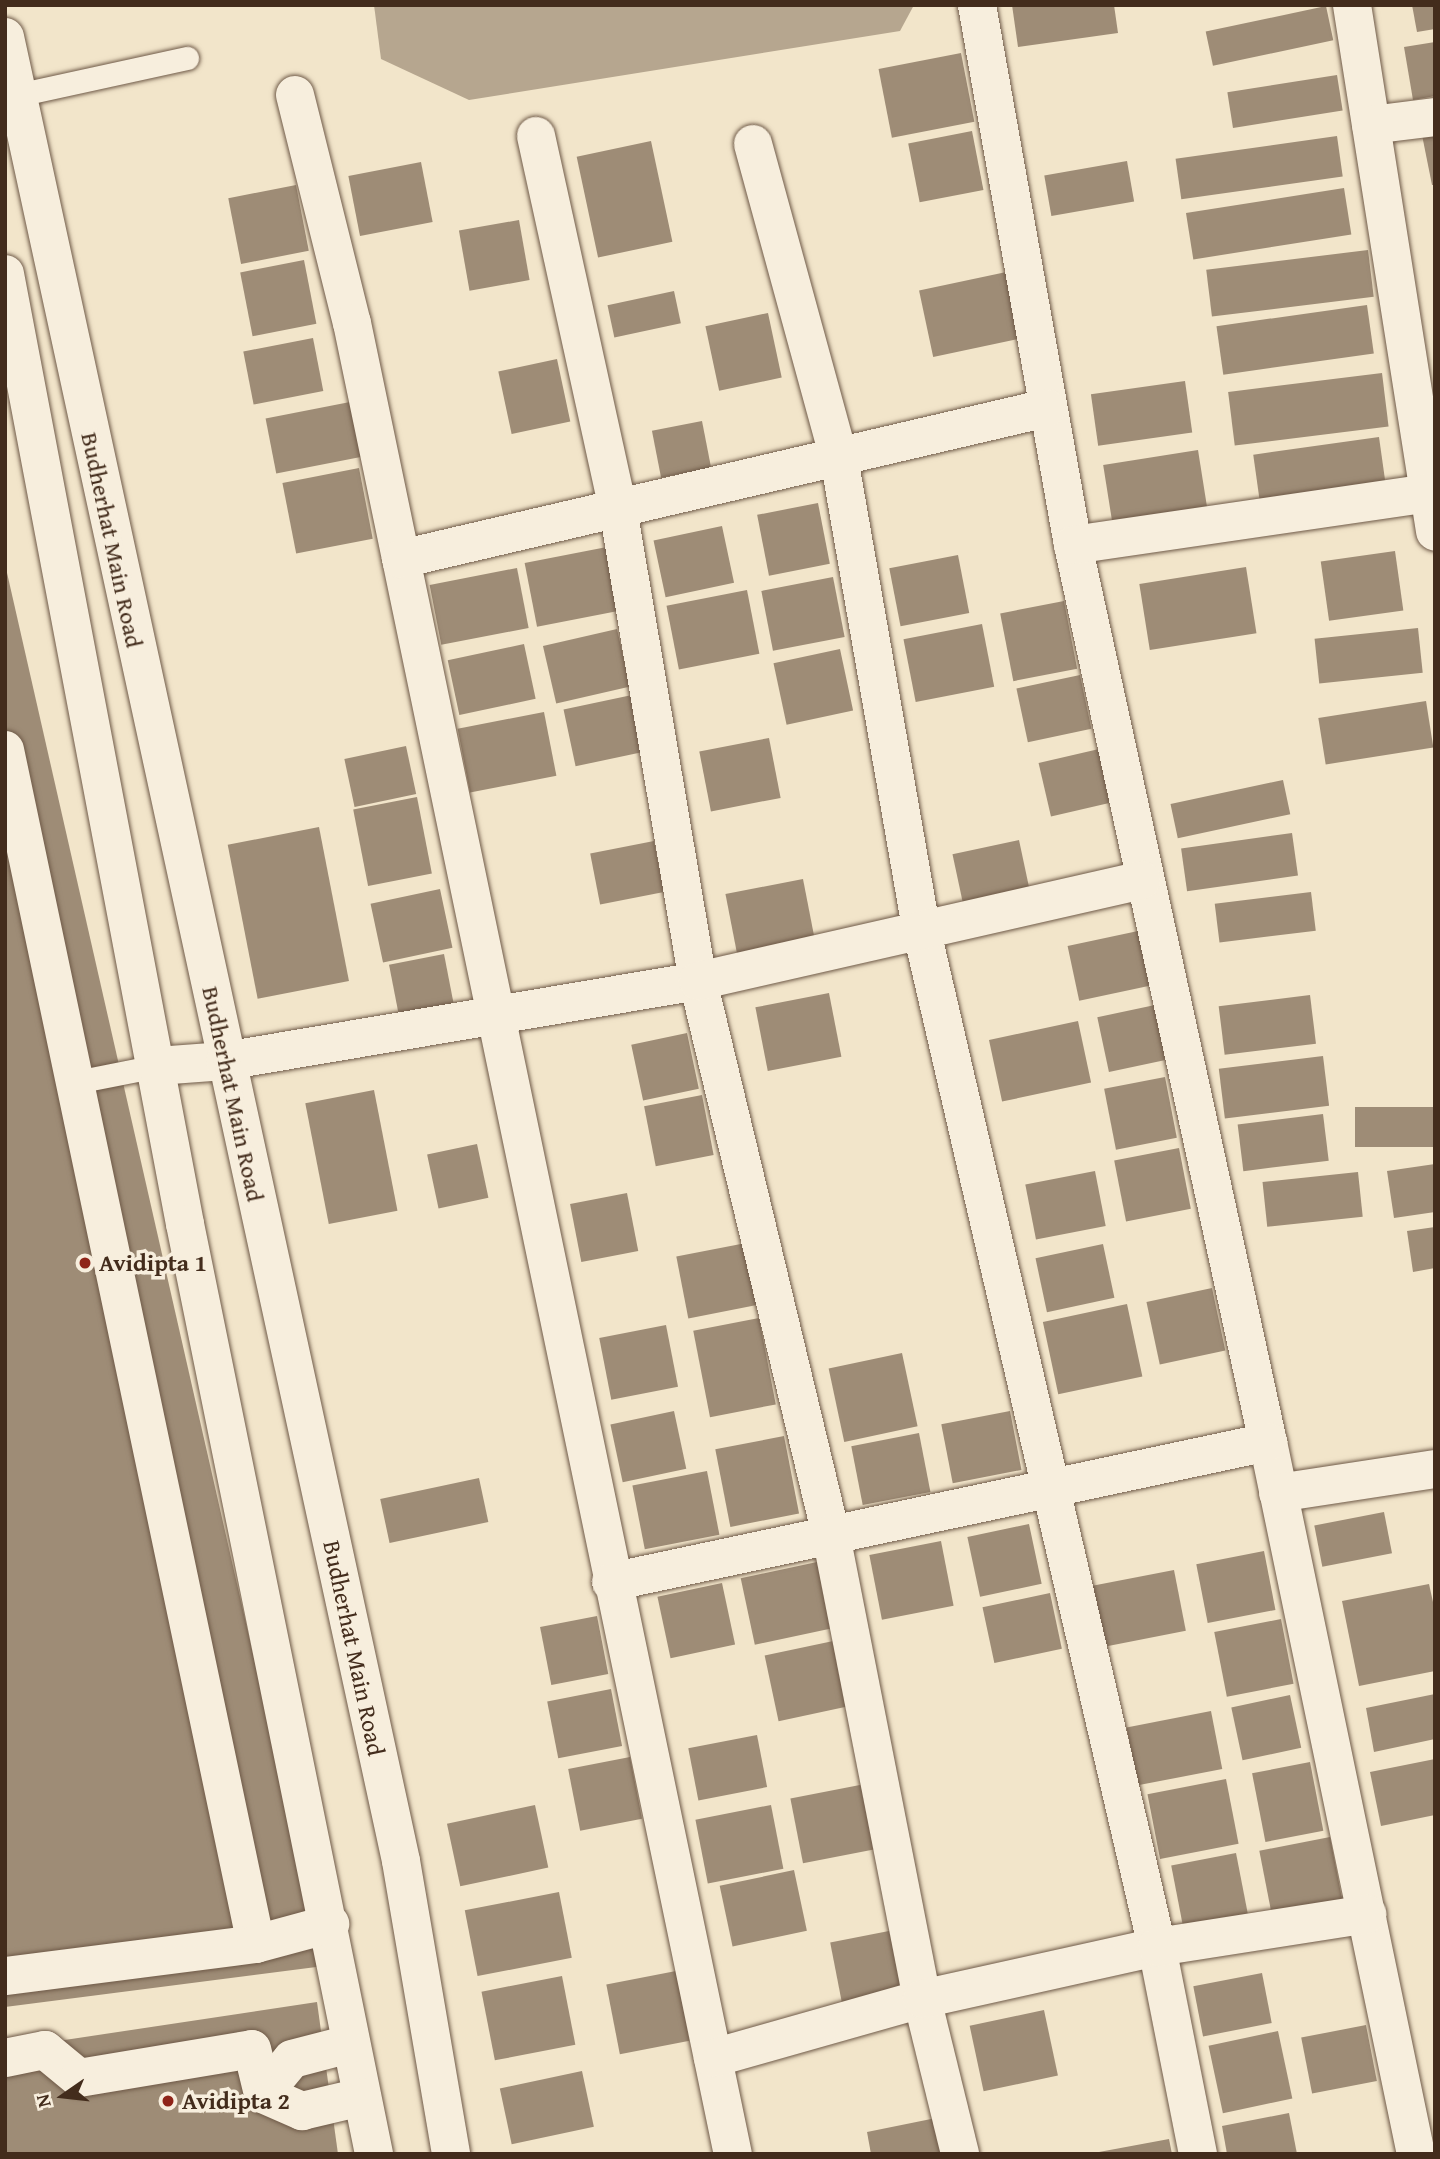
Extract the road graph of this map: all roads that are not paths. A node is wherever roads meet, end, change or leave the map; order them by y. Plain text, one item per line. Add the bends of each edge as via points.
1 (977, 5) edge
2 (1352, 5) edge
3 (5, 37) edge
4 (187, 58) dead end
5 (17, 95) junction
6 (295, 95) dead end
7 (1435, 117) edge
8 (1371, 125) junction
9 (536, 136) dead end
10 (753, 144) dead end
11 (5, 274) edge
12 (16, 384) edge
13 (1046, 408) junction
14 (839, 458) junction
15 (1432, 492) edge
16 (618, 509) junction
17 (1435, 531) edge
18 (1073, 545) junction
19 (401, 559) junction
20 (5, 750) edge
21 (1142, 880) junction
22 (922, 932) junction
23 (698, 981) junction
24 (497, 1017) junction
25 (225, 1061) junction
26 (157, 1066) junction
27 (76, 1082) junction
28 (1268, 1442) junction
29 (1435, 1469) edge
30 (1051, 1489) junction
31 (1278, 1493) junction
32 (831, 1535) junction
33 (611, 1582) junction
34 (1367, 1914) junction
35 (330, 1924) junction
36 (256, 1944) junction
37 (1157, 1947) junction
38 (5, 1976) edge
39 (922, 1999) junction
40 (350, 2044) junction
41 (713, 2058) junction
42 (5, 2059) edge
43 (262, 2094) junction
44 (361, 2097) junction
45 (374, 2154) edge
46 (451, 2154) edge
47 (733, 2154) edge
48 (960, 2154) edge
49 (1198, 2154) edge
50 (1416, 2154) edge

1 - 13 street
2 - 8 street
3 - 5 street, Budherhat Main Road
4 - 5 lane
5 - 25 street, Budherhat Main Road
6 - 19 street via 352,323
7 - 8 street
8 - 15 street
9 - 16 street
10 - 14 street
11 - 12 street
12 - 26 street
13 - 14 street
13 - 18 street
14 - 16 street
14 - 22 street
15 - 17 street
15 - 18 street
16 - 19 street
16 - 23 street
18 - 21 street
19 - 24 street
20 - 27 street
21 - 22 street
21 - 28 street
22 - 23 street
22 - 30 street
23 - 24 street
23 - 32 street
24 - 25 street
24 - 33 street
25 - 26 street
25 - 46 street, Budherhat Main Road via 401,1861
26 - 27 lane
26 - 35 street via 185,1224
27 - 36 street
28 - 30 street
28 - 31 street
29 - 31 street
30 - 32 street
30 - 37 street
31 - 34 street
32 - 33 street
32 - 39 street
33 - 41 street
34 - 37 street
34 - 50 street
35 - 36 street
35 - 40 street
36 - 38 street
37 - 39 street
37 - 49 street
39 - 41 street
39 - 48 street
40 - 43 street via 292,2059
40 - 44 street
41 - 47 street
42 - 43 street via 45,2050 79,2078 252,2049
43 - 44 street via 302,2111
44 - 45 street

